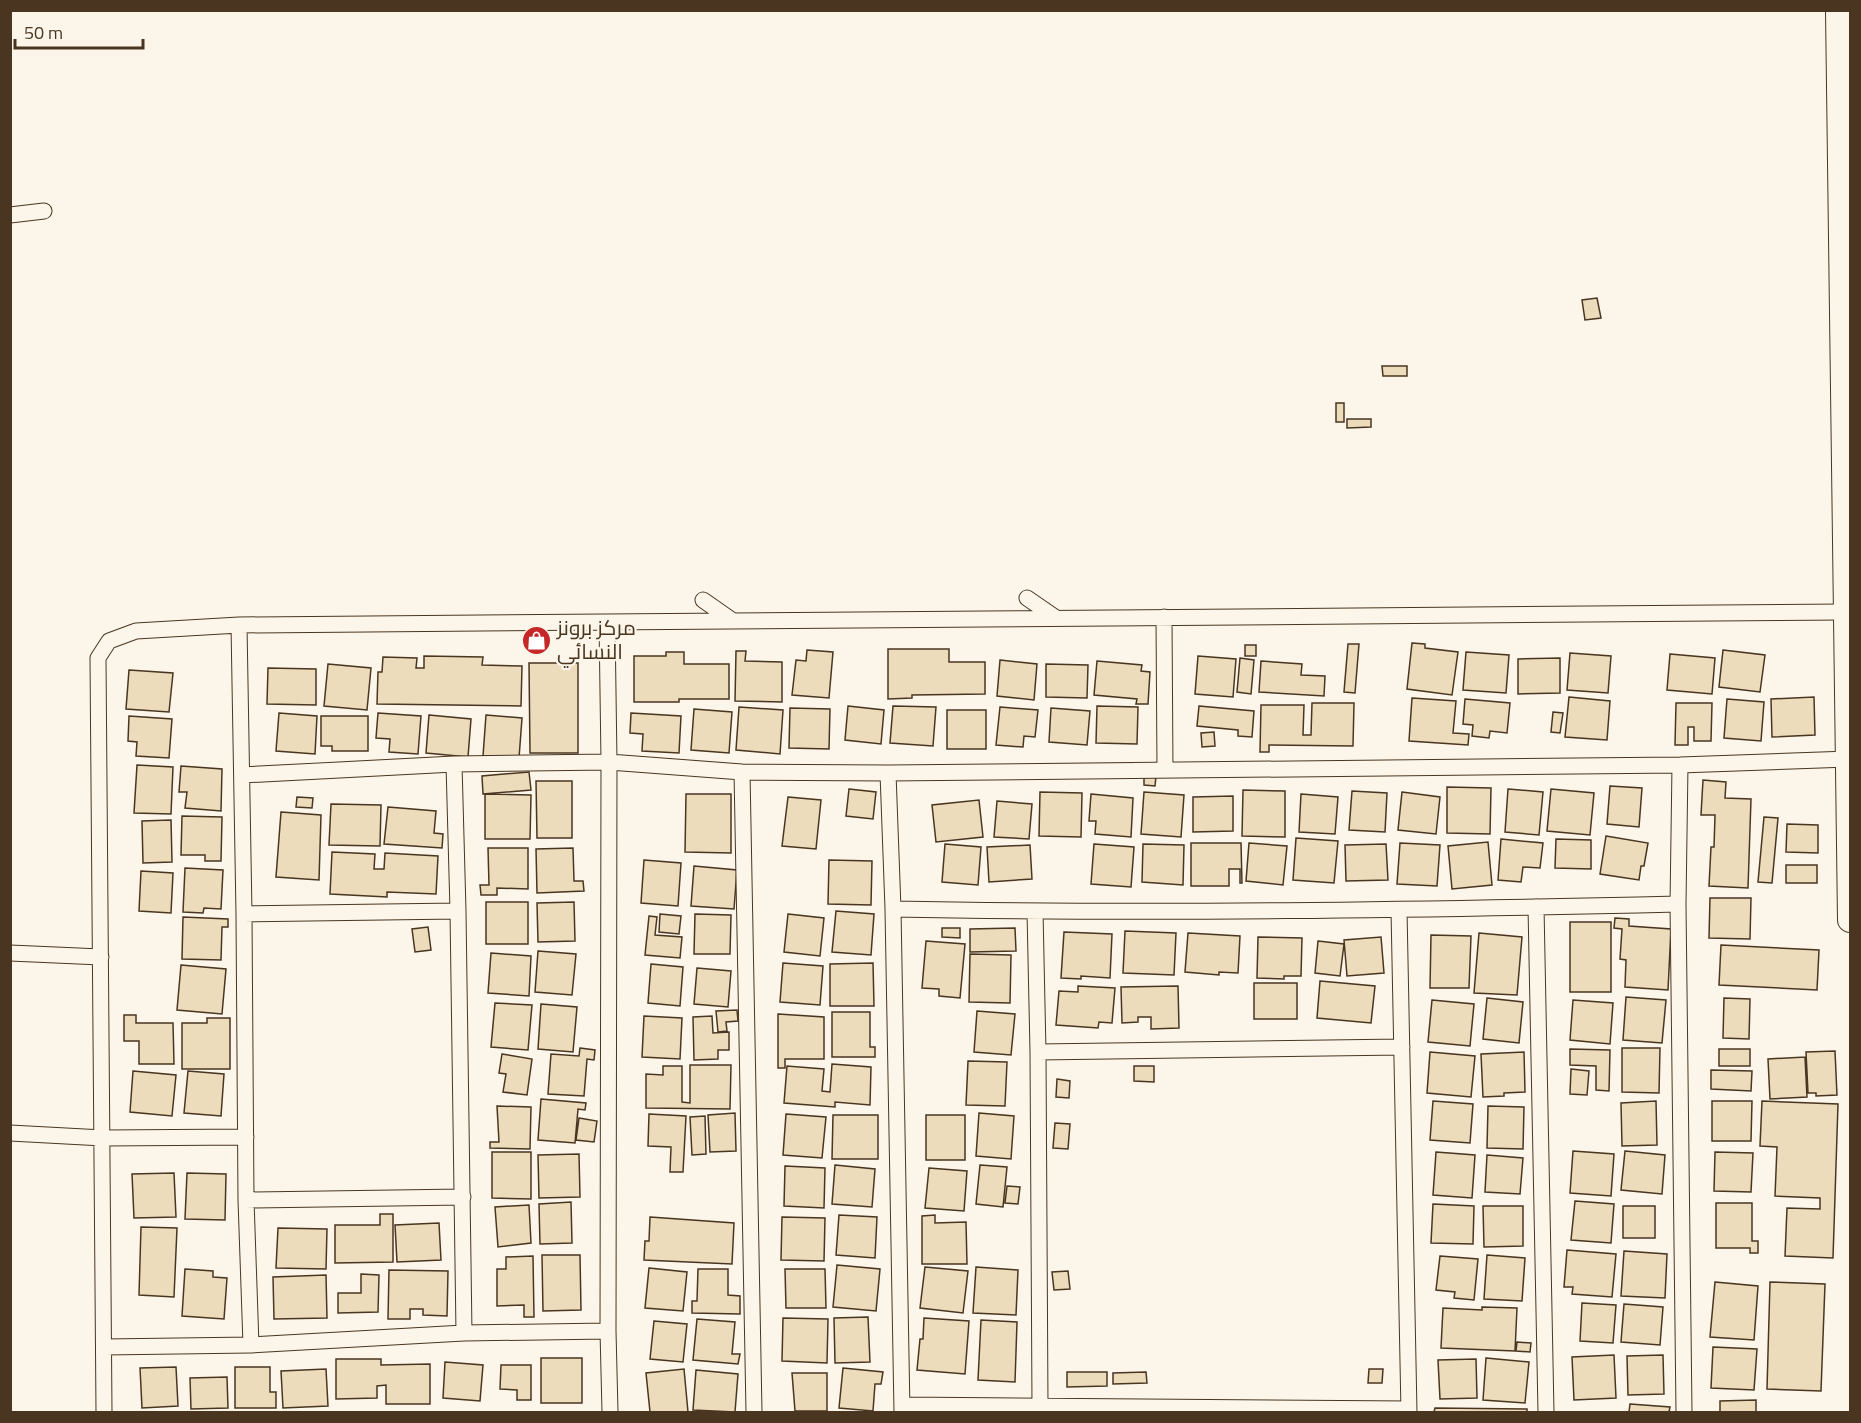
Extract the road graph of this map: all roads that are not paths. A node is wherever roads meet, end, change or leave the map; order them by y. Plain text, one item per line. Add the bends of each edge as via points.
1 (1838, 10) edge
2 (44, 211) dead end
3 (10, 214) edge
4 (1027, 598) dead end
5 (703, 600) dead end
6 (1845, 612) junction
7 (1056, 618) junction
8 (1164, 618) junction
9 (733, 621) junction
10 (606, 622) junction
11 (239, 625) junction
12 (1849, 759) junction
13 (609, 762) junction
14 (454, 764) junction
15 (1680, 765) junction
16 (1165, 770) junction
17 (742, 772) junction
18 (888, 772) junction
19 (242, 775) junction
20 (1678, 904) junction
21 (1536, 907) junction
22 (893, 909) junction
23 (1399, 910) junction
24 (458, 911) junction
25 (1035, 911) junction
26 (244, 914) junction
27 (1851, 920) edge
28 (10, 954) edge
29 (101, 957) junction
30 (1402, 1047) junction
31 (1038, 1052) junction
32 (10, 1133) edge
33 (246, 1137) junction
34 (103, 1138) junction
35 (463, 1197) junction
36 (246, 1200) junction
37 (608, 1331) junction
38 (464, 1333) junction
39 (251, 1345) junction
40 (104, 1347) junction
41 (1040, 1406) junction
42 (902, 1409) edge
43 (1409, 1411) edge
44 (104, 1413) edge
45 (610, 1413) edge
46 (754, 1413) edge
47 (1546, 1413) edge
48 (1684, 1413) edge

1 - 6 main road
2 - 3 street
4 - 7 street
5 - 9 street
6 - 8 street
6 - 12 main road
7 - 8 street
7 - 9 street
8 - 16 street
9 - 10 street
10 - 11 street
10 - 13 street
11 - 19 street
11 - 29 street via 136,631 109,640 98,658
12 - 15 street
12 - 27 main road
13 - 14 street
13 - 17 street
13 - 37 street
14 - 19 street
14 - 24 street
15 - 16 street
15 - 20 street
16 - 18 street
17 - 18 street
17 - 46 street
18 - 22 street
19 - 26 street
20 - 21 street
20 - 48 street
21 - 23 street
21 - 47 street
22 - 25 street
22 - 42 street
23 - 25 street
23 - 30 street
24 - 26 street
24 - 35 street
25 - 31 street
26 - 33 street
28 - 29 street
29 - 34 street
30 - 31 street
30 - 43 street
31 - 41 street
32 - 34 street
33 - 34 street
33 - 36 street
34 - 40 street
35 - 36 street
35 - 38 street
36 - 39 street
37 - 38 street
37 - 45 street
38 - 39 street
39 - 40 street
40 - 44 street
41 - 42 street
41 - 43 street

